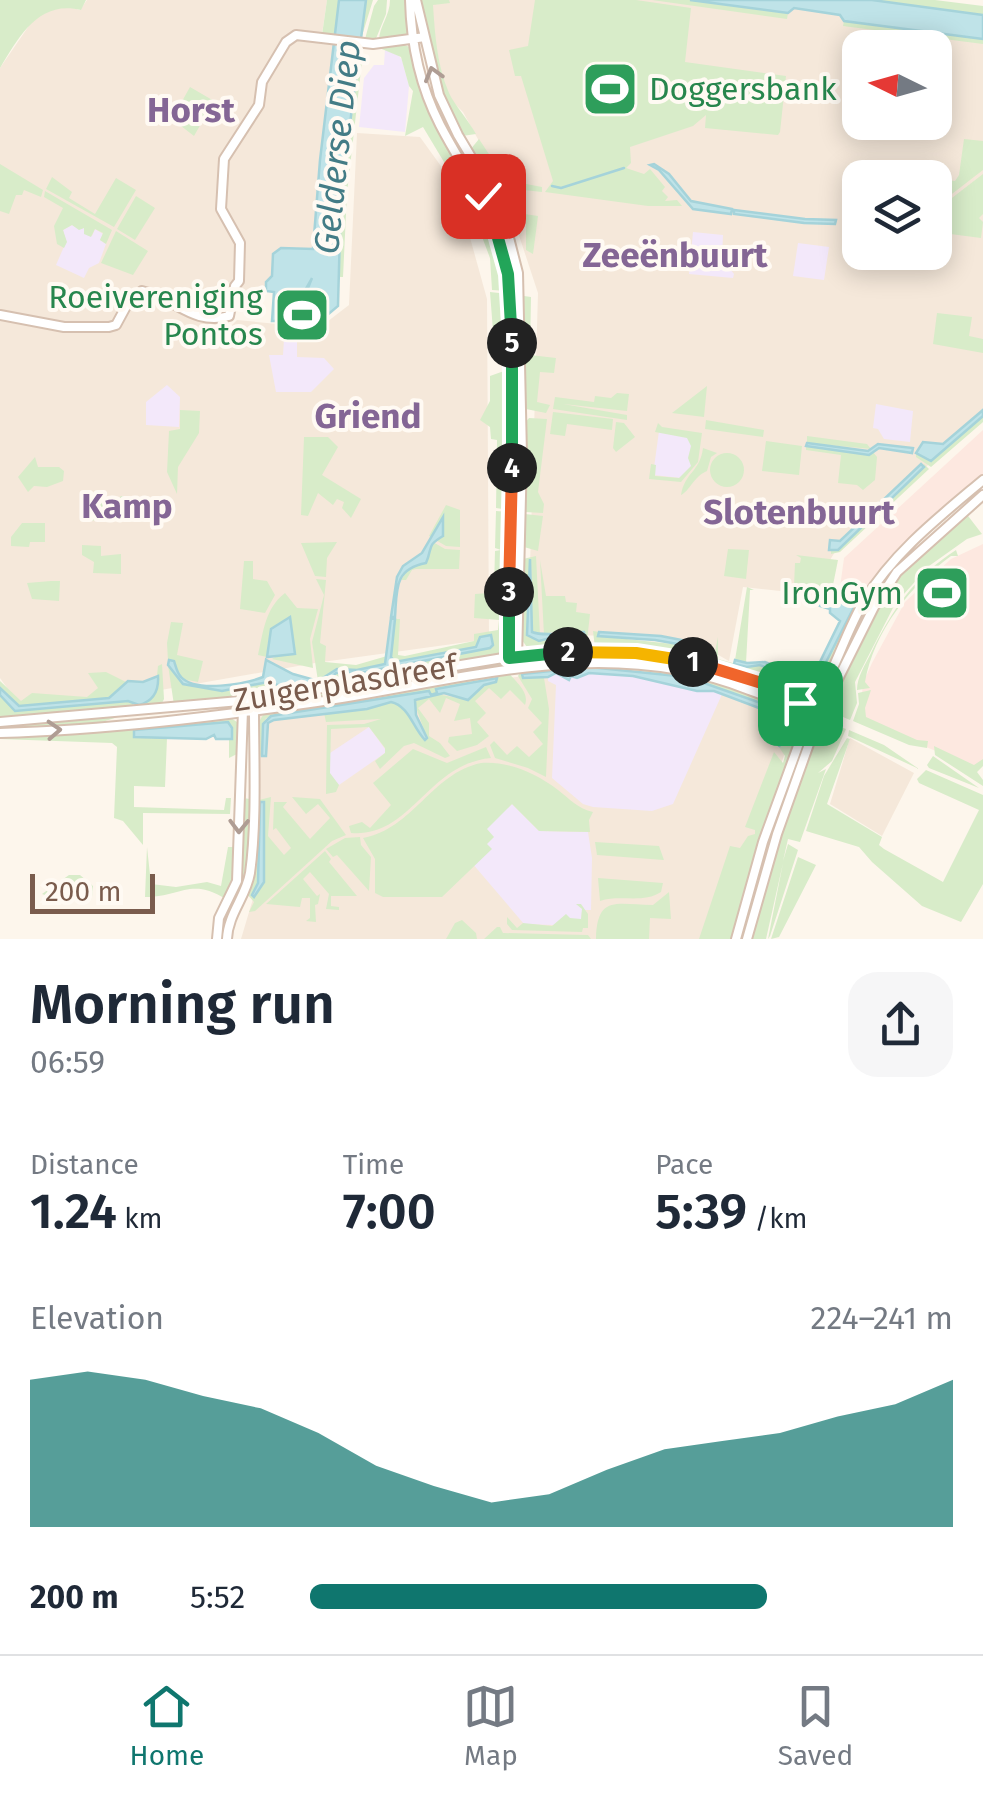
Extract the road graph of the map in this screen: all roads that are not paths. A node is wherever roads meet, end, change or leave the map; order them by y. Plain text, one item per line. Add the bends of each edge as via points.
1 (413, 0) edge
2 (424, 38) junction
3 (412, 39) junction
4 (515, 293) junction
5 (4, 315) edge
6 (983, 480) edge
7 (983, 495) edge
8 (516, 511) junction
9 (518, 630) junction
10 (508, 640) junction
11 (539, 654) junction
12 (513, 657) junction
13 (492, 660) junction
14 (513, 668) junction
15 (830, 682) junction
16 (825, 694) junction
17 (804, 696) junction
18 (250, 703) junction
19 (272, 708) junction
20 (800, 711) junction
21 (243, 712) junction
22 (224, 714) junction
23 (0, 722) edge
24 (254, 727) junction
25 (810, 727) junction
26 (242, 730) junction
27 (0, 733) edge
28 (217, 939) edge
29 (227, 939) edge
30 (736, 939) edge
31 (747, 939) edge

1 - 2 main road
1 - 3 main road
2 - 3 main road
4 -> 2 main road via 505,222 445,110
3 - 4 main road via 435,114 496,226
3 - 5 main road via 369,44 290,36 262,82 259,105 224,160 221,208 240,243 239,280 225,318 198,318 142,291 108,327 64,327
4 - 8 main road
6 - 15 main road via 884,572 852,623
7 - 15 main road via 897,572
8 - 9 main road
8 - 10 main road
9 - 11 main road via 524,648
9 - 12 main road
10 - 12 main road
10 - 13 main road
11 - 12 main road, Zuigerplasdreef
11 - 17 main road, Zuigerplasdreef via 663,656
12 - 13 main road, Zuigerplasdreef
12 - 14 main road
13 - 18 main road, Zuigerplasdreef
14 - 19 main road, Zuigerplasdreef
14 - 20 main road, Zuigerplasdreef via 585,662 670,668
15 - 16 main road
16 - 17 main road
16 - 20 main road via 806,698
16 - 25 main road via 836,714
17 - 20 main road
18 - 19 main road, Zuigerplasdreef
18 - 21 main road, Zuigerplasdreef
18 - 23 main road, Zuigerplasdreef
18 - 24 main road
19 - 24 main road
20 - 25 main road
21 - 22 main road, Zuigerplasdreef
21 - 26 main road
22 - 26 main road
27 -> 22 main road, Zuigerplasdreef
24 - 29 main road via 251,868
25 - 30 main road via 766,832
25 - 31 main road
26 -> 28 main road via 237,881

